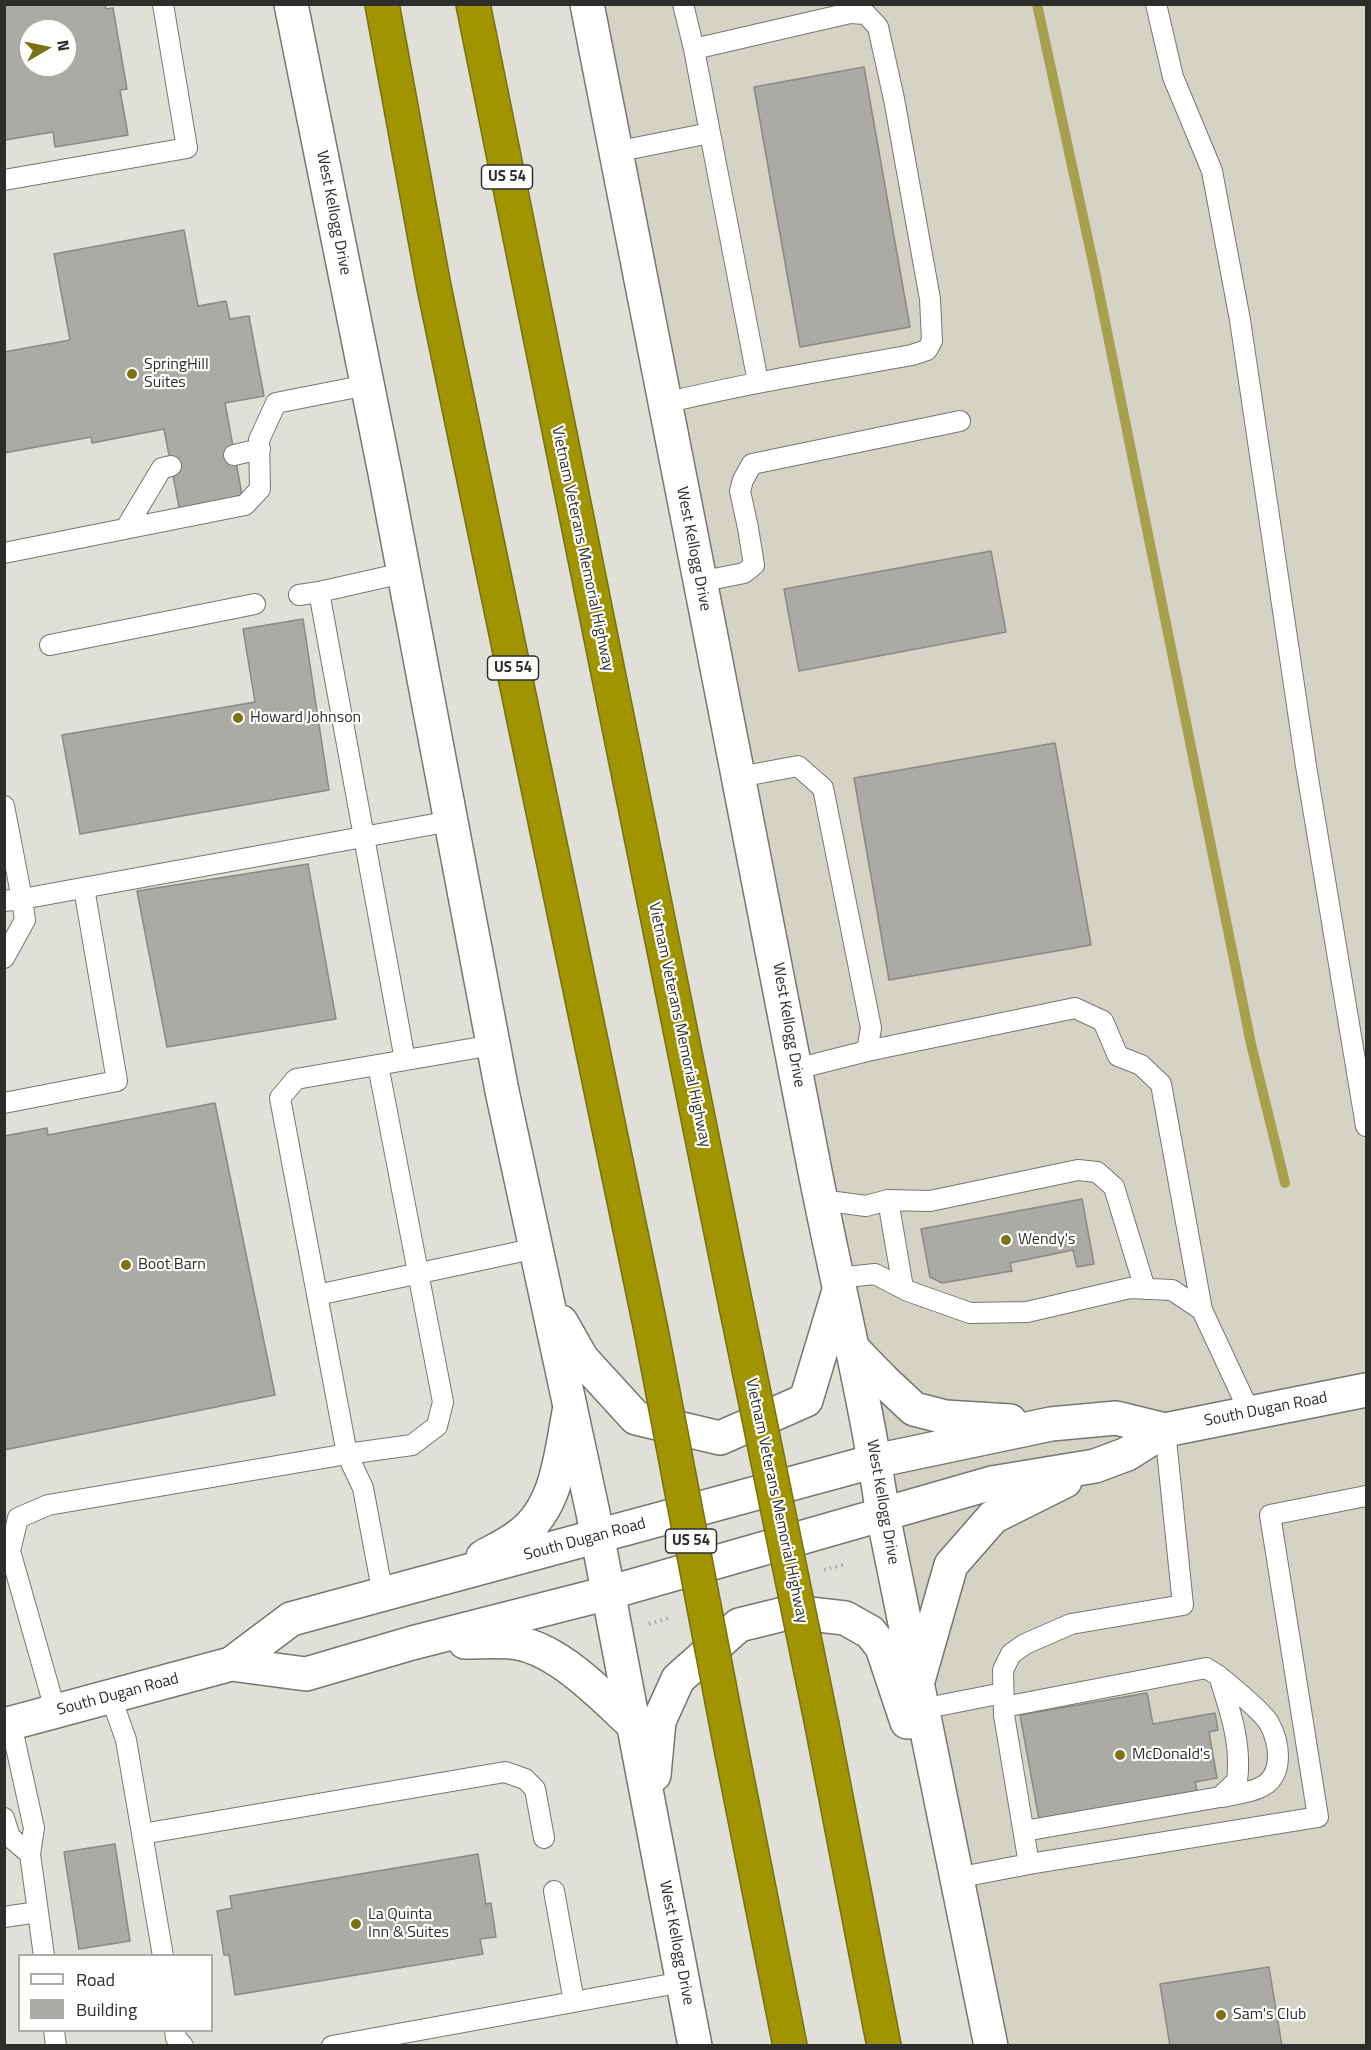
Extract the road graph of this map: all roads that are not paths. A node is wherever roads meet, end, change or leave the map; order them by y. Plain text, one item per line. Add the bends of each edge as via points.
1 (163, 4) edge
2 (291, 4) edge
3 (382, 4) edge
4 (473, 4) edge
5 (683, 4) edge
6 (1156, 4) edge
7 (589, 5) edge
8 (694, 49) junction
9 (710, 133) junction
10 (615, 152) junction
11 (4, 180) edge
12 (758, 382) junction
13 (367, 385) junction
14 (665, 403) junction
15 (960, 421) dead end
16 (260, 449) junction
17 (234, 454) dead end
18 (171, 466) dead end
19 (126, 528) junction
20 (4, 553) edge
21 (403, 573) junction
22 (699, 582) junction
23 (319, 592) junction
24 (299, 595) dead end
25 (255, 604) dead end
26 (50, 645) dead end
27 (739, 777) junction
28 (4, 806) edge
29 (451, 821) junction
30 (365, 837) junction
31 (91, 887) junction
32 (13, 900) edge
33 (4, 958) edge
34 (493, 1045) junction
35 (867, 1051) junction
36 (405, 1060) junction
37 (378, 1065) junction
38 (796, 1069) junction
39 (4, 1103) edge
40 (1366, 1126) edge
41 (821, 1200) junction
42 (888, 1200) junction
43 (537, 1248) junction
44 (419, 1275) junction
45 (838, 1284) junction
46 (903, 1288) junction
47 (1145, 1289) junction
48 (317, 1295) junction
49 (548, 1299) junction
50 (1202, 1311) junction
51 (851, 1347) junction
52 (1366, 1390) edge
53 (570, 1407) junction
54 (1250, 1413) junction
55 (1051, 1424) junction
56 (1165, 1430) junction
57 (347, 1454) junction
58 (875, 1461) junction
59 (1095, 1466) junction
60 (1366, 1496) edge
61 (883, 1515) junction
62 (11, 1517) edge
63 (597, 1537) junction
64 (450, 1578) junction
65 (608, 1593) junction
66 (383, 1595) junction
67 (412, 1643) junction
68 (231, 1664) junction
69 (1219, 1676) junction
70 (111, 1697) junction
71 (920, 1697) junction
72 (1004, 1700) junction
73 (56, 1713) junction
74 (633, 1724) junction
75 (8, 1725) edge
76 (1220, 1797) junction
77 (942, 1804) junction
78 (651, 1812) junction
79 (4, 1818) edge
80 (1024, 1831) junction
81 (142, 1834) junction
82 (544, 1838) dead end
83 (30, 1854) junction
84 (1029, 1864) junction
85 (956, 1878) junction
86 (554, 1891) dead end
87 (38, 1912) junction
88 (4, 1917) edge
89 (44, 1954) edge
90 (163, 1954) edge
91 (683, 1982) junction
92 (574, 2002) junction
93 (175, 2032) edge
94 (183, 2046) edge
95 (332, 2046) edge
96 (695, 2046) edge
97 (790, 2046) edge
98 (884, 2046) edge
99 (991, 2046) edge

1 - 11 lane via 187,148
2 - 13 main road, West Kellogg Drive
3 - 97 highway, US 54, bridge via 435,287 651,1330
4 - 98 highway, Vietnam Veterans Memorial Highway / US 54, bridge
5 - 8 lane
6 - 40 lane via 1173,77 1212,171 1240,320 1306,766
7 - 10 main road, West Kellogg Drive
8 - 9 lane
8 - 12 lane via 850,13 866,15 878,27 894,99 930,299 932,341 927,350 912,355
9 - 10 lane
9 - 12 lane
10 - 14 main road, West Kellogg Drive
12 - 14 lane
13 - 16 lane via 276,403 259,440
13 - 21 main road, West Kellogg Drive
14 - 22 main road, West Kellogg Drive
15 - 22 lane via 752,464 740,491 754,565 744,573
16 - 17 lane
16 - 19 lane via 260,489 245,505
18 - 19 lane via 162,468
19 - 20 lane
21 - 23 lane
21 - 29 main road, West Kellogg Drive
22 - 27 main road, West Kellogg Drive
23 - 24 lane
23 - 30 lane
25 - 26 lane
27 - 35 lane via 798,766 823,788 871,1028
27 - 38 main road, West Kellogg Drive
28 - 32 lane
29 - 30 lane
29 - 34 main road, West Kellogg Drive
30 - 31 lane
30 - 36 lane
31 - 32 lane
31 - 39 lane via 117,1081
32 - 33 lane via 25,920
34 - 36 lane
34 - 43 main road, West Kellogg Drive
35 - 38 lane
35 - 50 lane via 1075,1008 1103,1021 1118,1056 1141,1065 1161,1084
36 - 37 lane
37 - 44 lane
37 - 48 lane via 296,1079 280,1098
38 - 41 main road, West Kellogg Drive
41 - 42 lane via 866,1206
41 - 45 main road, West Kellogg Drive
42 - 46 lane
42 - 47 lane via 930,1201 1078,1170 1096,1172 1114,1187
43 - 44 lane
43 - 49 main road, West Kellogg Drive
44 - 48 lane
44 - 57 lane via 443,1402 437,1426 412,1445
45 - 46 lane via 875,1274
45 - 49 main road via 806,1400 720,1438 636,1418 582,1359
45 - 51 main road, West Kellogg Drive
46 - 47 lane via 970,1313 1027,1312 1130,1288
47 - 50 lane via 1172,1290
48 - 57 lane
49 - 53 main road, West Kellogg Drive
50 - 54 lane
51 - 55 main road via 915,1409 945,1418
51 - 58 main road, West Kellogg Drive
52 - 54 main road, South Dugan Road
53 - 63 main road, West Kellogg Drive
53 - 64 main road via 553,1489 537,1516 521,1534
54 - 56 main road, South Dugan Road
55 - 56 main road, South Dugan Road via 1116,1418
55 - 58 main road, South Dugan Road
56 - 59 main road, South Dugan Road via 1127,1454
56 - 72 lane via 1183,1605 1071,1624 1025,1644 1011,1654 1003,1670
57 - 62 lane via 48,1505
57 - 66 lane via 363,1488
58 - 61 main road, West Kellogg Drive
58 - 63 main road, South Dugan Road
59 - 61 main road, South Dugan Road via 992,1483
59 - 71 main road via 993,1517 951,1565
60 - 84 lane via 1270,1515 1318,1817
61 - 65 main road, South Dugan Road
61 - 71 main road, West Kellogg Drive
62 - 73 lane via 10,1551
63 - 64 main road, South Dugan Road
63 - 65 main road, West Kellogg Drive
64 - 66 main road, South Dugan Road
65 - 67 main road, South Dugan Road
65 - 74 main road, West Kellogg Drive
66 - 68 main road, South Dugan Road via 291,1619
67 - 68 main road, South Dugan Road via 306,1674
67 - 74 main road via 513,1642 552,1655
68 - 70 main road, South Dugan Road
69 - 72 lane via 1206,1668
69 - 76 lane via 1234,1726 1238,1771 1237,1781
69 - 76 lane via 1268,1723 1278,1750 1278,1767 1269,1781 1260,1788
70 - 73 main road, South Dugan Road
70 - 81 lane via 126,1740
71 - 72 lane
71 - 77 main road, West Kellogg Drive
72 - 80 lane
73 - 75 main road, South Dugan Road
74 - 78 main road, West Kellogg Drive
75 - 83 lane via 34,1828
76 - 80 lane
77 - 78 main road via 906,1719 882,1647 870,1632 845,1618 792,1612 739,1624 678,1679 659,1720
77 - 85 main road, West Kellogg Drive
78 - 91 main road, West Kellogg Drive
79 - 83 lane via 10,1838
80 - 84 lane
81 - 82 lane via 505,1772 525,1779 535,1789
81 - 90 lane
83 - 87 lane
84 - 85 lane
85 - 99 main road, West Kellogg Drive
86 - 92 lane
87 - 88 lane
87 - 89 lane
91 - 92 lane
91 - 96 main road, West Kellogg Drive
92 - 95 lane
93 - 94 lane

